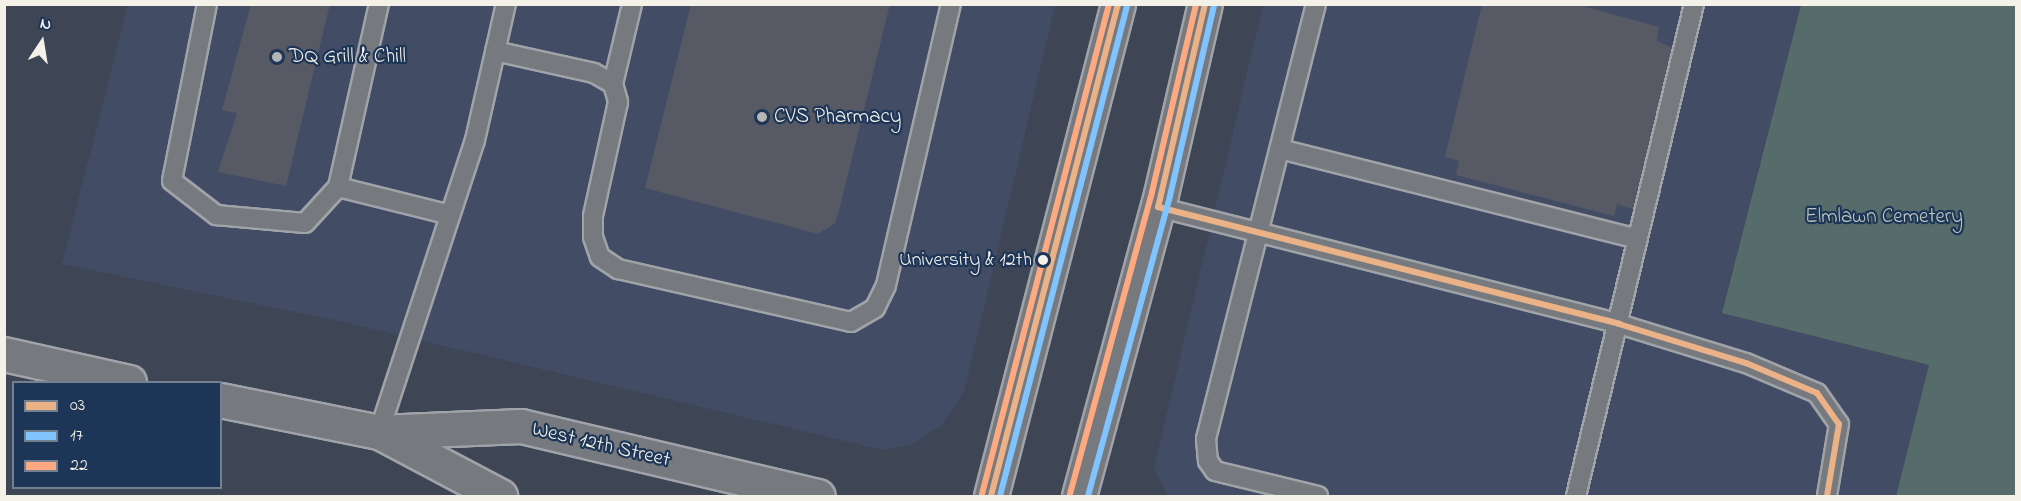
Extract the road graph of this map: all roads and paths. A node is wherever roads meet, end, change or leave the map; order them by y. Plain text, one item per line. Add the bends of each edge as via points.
1 (207, 4) edge
2 (379, 4) edge
3 (506, 4) edge
4 (632, 4) edge
5 (951, 4) edge
6 (1118, 4) edge
7 (1205, 4) edge
8 (1316, 4) edge
9 (1694, 4) edge
10 (495, 51) junction
11 (613, 84) junction
12 (1280, 149) junction
13 (338, 187) junction
14 (1158, 207) junction
15 (450, 216) junction
16 (1260, 232) junction
17 (1637, 239) junction
18 (1619, 324) junction
19 (4, 354) edge
20 (125, 381) edge
21 (222, 400) edge
22 (379, 432) junction
23 (501, 496) edge
24 (819, 496) edge
25 (991, 496) edge
26 (1079, 496) edge
27 (1318, 496) edge
28 (1576, 496) edge
29 (1827, 496) edge

1 - 13 lane via 172,181 216,215 305,223
2 - 13 lane
3 - 10 lane
4 - 11 lane
5 - 11 lane via 886,285 874,308 852,322 618,269 600,257 593,237 593,216 618,102
6 - 25 main road
7 - 14 main road
8 - 12 lane
9 - 17 lane
10 - 11 lane via 594,73
10 - 15 lane via 475,140
12 - 16 lane
12 - 17 lane
13 - 15 lane
14 - 16 lane
14 - 26 main road
15 - 22 lane
16 - 18 lane
16 - 27 lane via 1206,439 1208,460 1215,471 1236,478
17 - 18 lane
18 - 28 lane
18 - 29 lane via 1746,363 1817,393 1839,424
19 - 20 main road
21 - 22 main road, West 12th Street
22 - 23 main road, West 12th Street
22 - 24 main road, West 12th Street via 521,426

